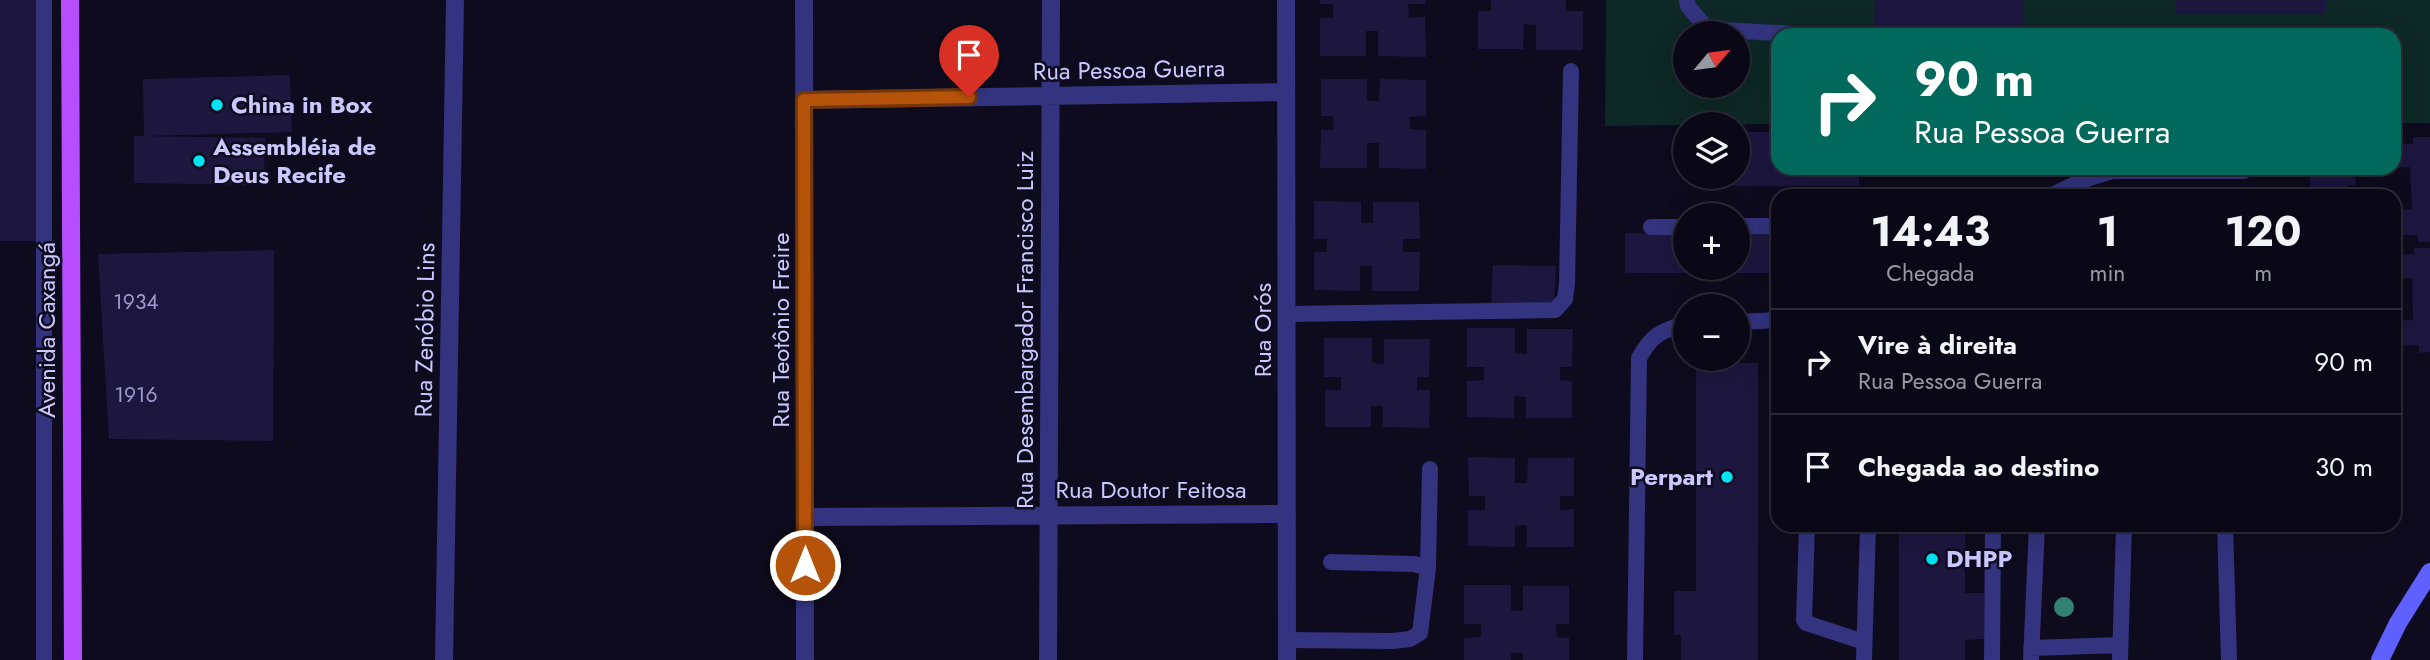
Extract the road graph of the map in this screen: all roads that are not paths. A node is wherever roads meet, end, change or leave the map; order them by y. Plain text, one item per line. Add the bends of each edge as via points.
1 (44, 0) edge
2 (70, 0) edge
3 (455, 0) edge
4 (804, 0) edge
5 (1051, 0) edge
6 (1286, 0) edge
7 (1687, 0) edge
8 (1771, 33) edge
9 (1571, 71) dead end
10 (1286, 92) junction
11 (1051, 96) junction
12 (804, 100) junction
13 (2099, 175) edge
14 (2064, 189) edge
15 (1750, 226) edge
16 (1771, 226) edge
17 (1650, 227) dead end
18 (1673, 227) edge
19 (1287, 314) junction
20 (1771, 320) edge
21 (1750, 321) edge
22 (1673, 327) edge
23 (1430, 469) dead end
24 (1287, 514) junction
25 (1049, 516) junction
26 (806, 517) junction
27 (1807, 532) edge
28 (1868, 532) edge
29 (1993, 532) edge
30 (2037, 532) edge
31 (2124, 532) edge
32 (2225, 532) edge
33 (1331, 562) dead end
34 (1428, 568) junction
35 (2430, 572) edge
36 (1287, 640) junction
37 (1864, 642) junction
38 (2120, 652) edge
39 (2031, 654) edge
40 (44, 660) edge
41 (73, 660) edge
42 (444, 660) edge
43 (804, 660) edge
44 (1048, 660) edge
45 (1287, 660) edge
46 (1635, 660) edge
47 (1864, 660) edge
48 (1992, 660) edge
49 (2229, 660) edge
50 (2380, 660) edge

1 - 40 lane
2 - 41 main road, Avenida Caxangá
3 - 42 street, Rua Zenóbio Lins
4 - 12 street, Rua Teotônio Freire
5 - 11 street, Rua Desembargador Francisco Luiz
6 - 10 street, Rua Orós
7 - 8 lane via 1707,29
9 - 19 lane via 1567,284 1565,299 1555,310
10 - 11 street, Rua Pessoa Guerra
10 - 19 street, Rua Orós
11 - 12 street, Rua Pessoa Guerra
11 - 25 street, Rua Desembargador Francisco Luiz
12 - 26 street, Rua Teotônio Freire
13 - 14 lane
15 - 16 lane
17 - 18 lane
19 - 24 street, Rua Orós
20 - 21 lane
22 - 46 lane via 1649,340 1640,358
23 - 34 lane
24 - 25 street, Rua Doutor Feitosa
24 - 36 street, Rua Orós
25 - 26 street, Rua Doutor Feitosa
25 - 44 street, Rua Desembargador Francisco Luiz
26 - 43 street, Rua Teotônio Freire
27 - 37 lane via 1804,620
28 - 37 lane
29 - 48 lane
30 - 39 lane
31 - 38 lane
32 - 49 lane
33 - 34 lane
34 - 36 lane via 1420,633 1410,639
35 - 50 main road
36 - 45 street, Rua Orós
37 - 47 lane
38 - 39 lane

